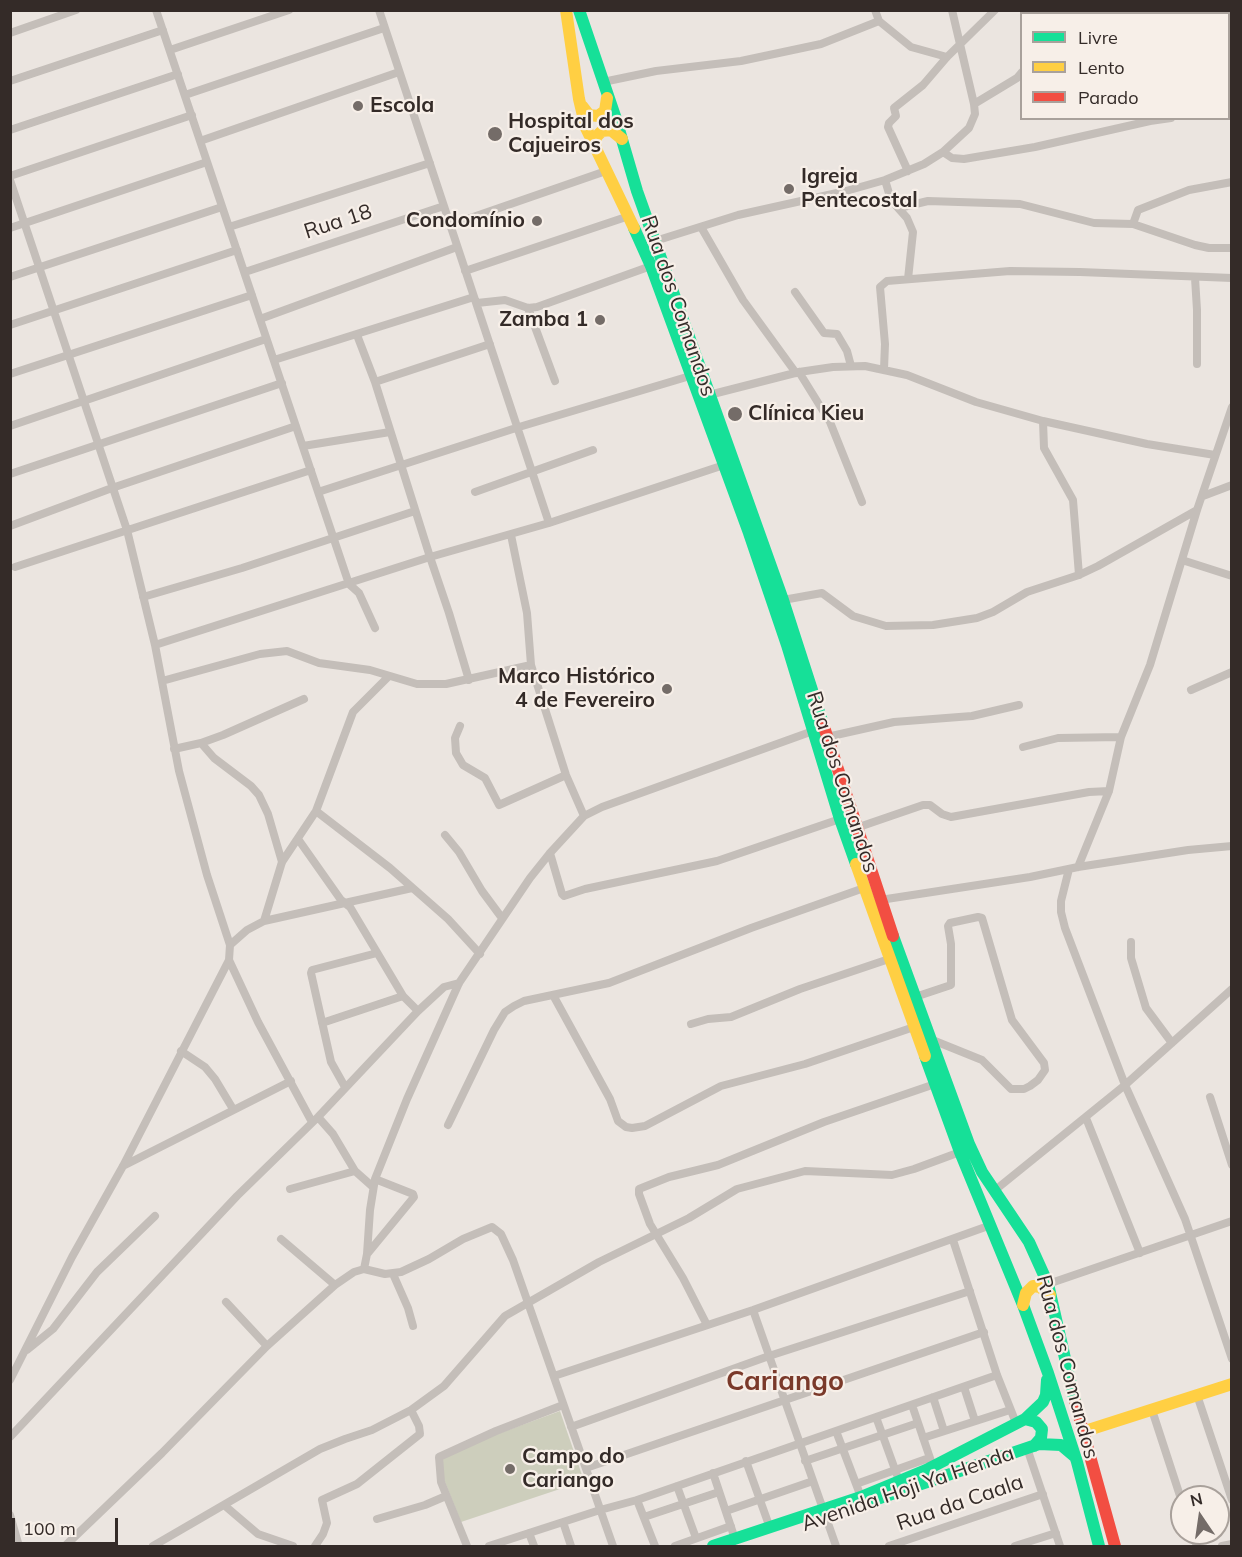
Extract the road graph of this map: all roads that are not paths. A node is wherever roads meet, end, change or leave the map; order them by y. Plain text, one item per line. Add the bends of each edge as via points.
1 (76, 10) edge
2 (156, 10) edge
3 (289, 10) edge
4 (379, 10) edge
5 (566, 10) edge
6 (579, 10) edge
7 (875, 10) edge
8 (952, 10) edge
9 (995, 10) edge
10 (879, 21) junction
11 (384, 28) junction
12 (163, 30) junction
13 (10, 33) edge
14 (960, 44) junction
15 (170, 50) junction
16 (947, 57) junction
17 (399, 72) junction
18 (178, 74) junction
19 (1020, 74) edge
20 (10, 81) edge
21 (605, 87) junction
22 (185, 95) junction
23 (579, 99) junction
24 (974, 104) junction
25 (192, 115) junction
26 (1157, 120) edge
27 (10, 130) edge
28 (622, 139) junction
29 (200, 141) junction
30 (595, 150) junction
31 (943, 152) junction
32 (207, 162) junction
33 (429, 163) junction
34 (606, 171) junction
35 (908, 171) junction
36 (10, 178) edge
37 (885, 180) junction
38 (1232, 182) edge
39 (444, 206) junction
40 (222, 207) junction
41 (899, 208) junction
42 (629, 216) junction
43 (25, 223) junction
44 (1133, 224) junction
45 (450, 225) junction
46 (701, 226) junction
47 (229, 227) junction
48 (10, 228) edge
49 (655, 241) junction
50 (457, 247) junction
51 (1232, 248) edge
52 (237, 250) junction
53 (651, 266) junction
54 (40, 267) junction
55 (465, 271) junction
56 (245, 272) junction
57 (10, 277) edge
58 (1195, 278) junction
59 (1232, 278) edge
60 (908, 279) junction
61 (795, 292) dead end
62 (252, 294) junction
63 (475, 300) junction
64 (528, 308) junction
65 (54, 311) junction
66 (260, 319) junction
67 (10, 326) edge
68 (357, 335) junction
69 (267, 339) junction
70 (490, 344) junction
71 (69, 356) junction
72 (274, 360) junction
73 (1197, 364) dead end
74 (850, 366) junction
75 (884, 369) junction
76 (798, 372) junction
77 (10, 374) edge
78 (690, 376) junction
79 (555, 381) dead end
80 (375, 382) junction
81 (282, 383) junction
82 (709, 395) junction
83 (84, 400) junction
84 (1232, 406) edge
85 (1043, 421) junction
86 (10, 426) edge
87 (296, 426) junction
88 (519, 427) junction
89 (390, 432) junction
90 (99, 444) junction
91 (303, 446) junction
92 (593, 450) dead end
93 (1215, 455) junction
94 (401, 465) junction
95 (724, 465) junction
96 (311, 470) junction
97 (532, 472) junction
98 (10, 474) edge
99 (1232, 485) edge
100 (112, 488) junction
101 (318, 492) junction
102 (475, 492) dead end
103 (1203, 496) junction
104 (862, 502) dead end
105 (1197, 510) junction
106 (415, 511) junction
107 (549, 524) junction
108 (10, 526) edge
109 (127, 530) junction
110 (511, 535) junction
111 (334, 538) junction
112 (430, 557) junction
113 (1182, 560) junction
114 (15, 567) dead end
115 (1079, 575) junction
116 (1232, 576) edge
117 (350, 584) junction
118 (143, 597) junction
119 (783, 600) junction
120 (375, 628) dead end
121 (155, 645) junction
122 (531, 665) junction
123 (1232, 672) edge
124 (389, 676) junction
125 (469, 680) junction
126 (162, 681) junction
127 (1191, 690) dead end
128 (304, 699) dead end
129 (1019, 705) dead end
130 (460, 726) dead end
131 (813, 731) junction
132 (827, 737) junction
133 (1121, 737) junction
134 (201, 743) junction
135 (1023, 747) dead end
136 (174, 749) junction
137 (566, 775) junction
138 (1109, 791) junction
139 (315, 811) junction
140 (584, 816) junction
141 (840, 819) junction
142 (856, 828) junction
143 (445, 835) dead end
144 (298, 839) junction
145 (1232, 846) edge
146 (550, 853) junction
147 (282, 862) junction
148 (1078, 867) junction
149 (1069, 869) junction
150 (412, 888) junction
151 (864, 888) junction
152 (880, 900) junction
153 (346, 904) junction
154 (502, 918) junction
155 (264, 921) junction
156 (1131, 942) dead end
157 (230, 945) junction
158 (377, 954) junction
159 (480, 954) junction
160 (889, 959) junction
161 (229, 960) junction
162 (459, 984) junction
163 (1231, 991) edge
164 (403, 996) junction
165 (554, 996) junction
166 (915, 997) junction
167 (418, 1011) junction
168 (322, 1023) junction
169 (691, 1024) dead end
170 (914, 1028) junction
171 (930, 1039) junction
172 (1172, 1043) junction
173 (181, 1051) junction
174 (291, 1081) junction
175 (935, 1084) junction
176 (1125, 1085) junction
177 (345, 1087) junction
178 (1210, 1097) dead end
179 (233, 1109) junction
180 (1086, 1118) junction
181 (315, 1119) junction
182 (448, 1125) dead end
183 (960, 1152) junction
184 (1232, 1165) edge
185 (123, 1166) junction
186 (355, 1172) junction
187 (374, 1183) junction
188 (290, 1189) dead end
189 (994, 1191) junction
190 (155, 1215) dead end
191 (1232, 1221) edge
192 (991, 1226) junction
193 (656, 1235) junction
194 (1190, 1236) junction
195 (281, 1239) dead end
196 (953, 1240) junction
197 (1140, 1253) junction
198 (367, 1254) junction
199 (364, 1269) junction
200 (393, 1274) junction
201 (335, 1285) junction
202 (1049, 1290) junction
203 (970, 1291) junction
204 (226, 1302) dead end
205 (528, 1303) junction
206 (1023, 1305) junction
207 (753, 1310) junction
208 (707, 1325) junction
209 (413, 1326) dead end
210 (984, 1332) junction
211 (267, 1346) junction
212 (25, 1352) junction
213 (769, 1356) junction
214 (1232, 1359) edge
215 (1048, 1373) junction
216 (998, 1375) junction
217 (554, 1376) junction
218 (10, 1380) edge
219 (1232, 1384) edge
220 (964, 1387) junction
221 (1197, 1395) junction
222 (933, 1397) junction
223 (783, 1400) junction
224 (564, 1405) junction
225 (912, 1405) junction
226 (411, 1410) junction
227 (1010, 1410) junction
228 (1152, 1410) junction
229 (876, 1417) junction
230 (975, 1421) junction
231 (1020, 1421) junction
232 (918, 1423) junction
233 (571, 1427) junction
234 (836, 1431) junction
235 (944, 1431) junction
236 (1082, 1432) junction
237 (882, 1436) junction
238 (10, 1437) edge
239 (923, 1438) junction
240 (799, 1444) junction
241 (1030, 1447) junction
242 (843, 1449) junction
243 (1075, 1457) junction
244 (746, 1461) junction
245 (805, 1461) junction
246 (931, 1462) junction
247 (586, 1468) junction
248 (713, 1473) junction
249 (897, 1476) junction
250 (813, 1481) junction
251 (856, 1484) junction
252 (1176, 1485) edge
253 (677, 1486) junction
254 (719, 1492) junction
255 (1043, 1494) junction
256 (446, 1496) junction
257 (861, 1497) junction
258 (759, 1499) junction
259 (637, 1500) junction
260 (1232, 1500) edge
261 (683, 1504) junction
262 (224, 1505) junction
263 (600, 1510) junction
264 (726, 1511) junction
265 (824, 1514) junction
266 (10, 1515) edge
267 (644, 1517) junction
268 (377, 1519) dead end
269 (562, 1522) junction
270 (731, 1526) junction
271 (770, 1528) junction
272 (529, 1533) junction
273 (1056, 1533) junction
274 (696, 1538) junction
275 (737, 1543) edge
276 (504, 1544) edge
277 (1232, 1544) edge
278 (19, 1546) edge
279 (65, 1546) edge
280 (153, 1546) edge
281 (293, 1546) edge
282 (315, 1546) edge
283 (467, 1546) edge
284 (489, 1546) edge
285 (534, 1546) edge
286 (571, 1546) edge
287 (613, 1546) edge
288 (655, 1546) edge
289 (675, 1546) edge
290 (713, 1546) edge
291 (836, 1546) edge
292 (889, 1546) edge
293 (1015, 1546) edge
294 (1060, 1546) edge
295 (1099, 1546) edge
296 (1115, 1546) edge
297 (1222, 1546) edge

1 - 13 street
2 - 12 street
3 - 15 street
4 - 11 street
5 - 23 main road, Rua dos Comandos
6 - 21 main road, Rua dos Comandos
7 - 10 street
8 - 14 street
9 - 14 street
10 - 16 street via 911,48
10 - 21 street via 821,44 741,61 656,71
11 - 17 street
11 - 22 street
12 - 15 street
12 - 20 street
14 - 16 street
14 - 24 street
15 - 18 street
16 - 35 street via 923,85 894,108 896,116 888,125
17 - 29 street
17 - 33 street
18 - 22 street
18 - 27 street
19 - 24 street
21 - 23 main road via 605,111 598,116 589,115
21 - 28 main road, Rua dos Comandos
22 - 25 street
23 - 30 main road, Rua dos Comandos
24 - 31 street via 975,114 969,128
25 - 29 street
25 - 36 street
26 - 31 street via 964,159
28 - 30 main road via 611,130 602,131 596,137
28 - 49 main road, Rua dos Comandos
29 - 32 street
30 - 34 main road, Rua dos Comandos
31 - 35 street
32 - 40 street
32 - 43 street
33 - 39 street
33 - 47 street
34 - 42 main road, Rua dos Comandos
34 - 45 street
35 - 37 street
36 - 43 street
37 - 41 street via 891,200
37 - 46 street
38 - 44 street via 1197,188 1150,205 1136,211
39 - 45 street
39 - 56 street, Rua 18
40 - 47 street
40 - 54 street
41 - 44 street via 928,201 1004,203 1033,206 1094,224
41 - 60 street via 913,232
42 - 53 main road, Rua dos Comandos
42 - 55 street
43 - 48 street
43 - 54 street
44 - 51 street via 1195,245
45 - 50 street
46 - 49 street
46 - 76 street via 743,300
47 - 52 street
49 - 82 main road, Rua dos Comandos
50 - 55 street
50 - 66 street
52 - 56 street
52 - 65 street
53 - 64 street
53 - 78 main road, Rua dos Comandos
54 - 57 street
54 - 65 street
55 - 63 street
56 - 62 street
58 - 59 street
58 - 60 street via 1010,271
58 - 73 street
60 - 75 street via 887,281 880,287
61 - 74 street via 824,333 837,334
62 - 66 street
62 - 71 street
63 - 64 street via 505,300
63 - 68 street
63 - 70 street
64 - 79 street
65 - 67 street
65 - 71 street
66 - 69 street
68 - 72 street
68 - 80 street
69 - 72 street
69 - 83 street
70 - 80 street
70 - 88 street
71 - 77 street
71 - 83 street
72 - 81 street
74 - 75 street
74 - 76 street
75 - 85 street
76 - 82 street
76 - 104 street via 830,422
78 - 88 street
78 - 95 main road, Rua dos Comandos
80 - 89 street
81 - 87 street
81 - 90 street
82 - 119 main road, Rua dos Comandos
83 - 86 street
83 - 90 street
84 - 93 street
85 - 93 street
85 - 115 street via 1044,447 1073,500
87 - 91 street
87 - 100 street
88 - 94 street
88 - 97 street
89 - 91 street
89 - 94 street
90 - 98 street
90 - 100 street
91 - 96 street
92 - 97 street
93 - 103 street
94 - 101 street
94 - 106 street
95 - 107 street
95 - 131 main road, Rua dos Comandos
96 - 101 street
96 - 109 street
97 - 102 street
97 - 107 street
99 - 103 street
100 - 108 street
100 - 109 street
101 - 111 street
103 - 105 street
105 - 113 street
105 - 115 street
106 - 111 street
106 - 112 street
107 - 110 street
109 - 114 street
109 - 118 street
110 - 112 street
110 - 122 street
111 - 117 street
111 - 118 street
112 - 117 street
112 - 125 street
113 - 116 street
113 - 133 street via 1150,665
115 - 119 street via 1027,592 977,618 933,625 886,626 867,622 822,593
117 - 120 street via 359,593
117 - 121 street
118 - 121 street
119 - 132 main road, Rua dos Comandos
121 - 126 street
122 - 125 street
122 - 137 street
123 - 127 street
124 - 125 street via 417,684
124 - 126 street via 353,666 319,663 287,651 260,654
124 - 139 street via 353,712
126 - 136 street
128 - 134 street
129 - 132 street via 972,716 894,722
130 - 137 street via 455,738 456,753 463,765 484,778 499,805
131 - 140 street
131 - 141 main road, Rua dos Comandos
132 - 142 main road, Rua dos Comandos
133 - 135 street via 1059,738
133 - 138 street
134 - 136 street
134 - 147 street via 264,802
136 - 157 street
137 - 140 street
138 - 142 street via 951,817 930,805 922,805
138 - 148 street
139 - 144 street
139 - 150 street
140 - 146 street
141 - 146 street via 717,861 564,896
141 - 151 main road, Rua dos Comandos
142 - 152 main road, Rua dos Comandos
143 - 154 street
144 - 147 street
144 - 153 street
145 - 148 street
146 - 154 street
147 - 155 street
148 - 149 street
149 - 152 street
149 - 176 street via 1061,912
150 - 153 street
150 - 159 street
151 - 160 main road, Rua dos Comandos
151 - 165 street via 609,983
152 - 166 main road, Rua dos Comandos
153 - 155 street
153 - 158 street
154 - 159 street
155 - 157 street
156 - 172 street via 1131,958 1143,1001
157 - 161 street
158 - 164 street
158 - 168 street via 311,971
159 - 162 street
160 - 169 street via 731,1017
160 - 170 main road, Rua dos Comandos
161 - 173 street
161 - 174 street
162 - 167 street via 444,987
162 - 187 street via 393,1130
163 - 172 street
164 - 167 street
164 - 168 street
165 - 170 street via 620,1125 632,1128 645,1126 721,1086 798,1066
165 - 182 street via 524,1001 505,1012
166 - 171 main road, Rua dos Comandos
166 - 171 street via 951,985 950,922 982,918 1012,1020 1044,1063 1044,1073 1024,1089 1011,1089 982,1060
167 - 177 street
168 - 177 street via 333,1067
170 - 175 main road, Rua dos Comandos
171 - 189 main road, Rua dos Comandos via 969,1144
172 - 176 street
173 - 179 street via 205,1067
173 - 185 street
174 - 179 street
174 - 181 street
175 - 183 main road, Rua dos Comandos
175 - 193 street via 824,1122 718,1165 642,1187 639,1194
176 - 180 street
176 - 194 street
177 - 181 street
178 - 184 street
179 - 185 street
180 - 189 street
180 - 197 street
181 - 186 street via 333,1134
181 - 238 street
183 - 192 main road, Rua dos Comandos
183 - 193 street via 892,1175 811,1170 788,1174 737,1189
185 - 212 street
186 - 187 street
186 - 188 street
187 - 198 street
187 - 198 street via 413,1194 414,1199
189 - 202 main road, Rua dos Comandos via 1029,1242
190 - 212 street via 97,1272 53,1329
191 - 194 street
192 - 196 street
192 - 206 main road, Rua dos Comandos
193 - 205 street
193 - 208 street
194 - 197 street
194 - 214 street
195 - 201 street
196 - 203 street
196 - 207 street
197 - 202 street
198 - 199 street
199 - 200 street
199 - 201 street
200 - 205 street via 494,1227 507,1246
200 - 209 street
201 - 211 street
202 - 206 main road via 1033,1286 1027,1290
202 - 236 main road, Rua dos Comandos
203 - 210 street
203 - 213 street
204 - 211 street
205 - 217 street
205 - 226 street via 503,1318 444,1386
206 - 215 main road, Rua dos Comandos
207 - 208 street
207 - 213 street
208 - 217 street
210 - 216 street
210 - 223 street
211 - 279 street
212 - 218 street
213 - 223 street
213 - 233 street
215 - 231 main road, Avenida Hoji Ya Henda via 1043,1402
215 - 243 main road, Rua dos Comandos
216 - 220 street
216 - 227 street
217 - 224 street
219 - 221 main road
220 - 222 street
220 - 230 street
221 - 228 main road
221 - 260 street
222 - 225 street
222 - 235 street
223 - 240 street
223 - 247 street
224 - 233 street
224 - 256 street via 442,1453 439,1474
225 - 229 street
225 - 232 street
226 - 262 street via 372,1430 320,1449
226 - 282 street via 420,1434 357,1484 322,1500 327,1523
227 - 230 street
227 - 231 street
228 - 236 main road
228 - 252 street
229 - 234 street
229 - 237 street
230 - 235 street
231 - 241 main road via 1036,1422 1042,1429 1041,1438
231 - 246 main road, Avenida Hoji Ya Henda
232 - 237 street
232 - 239 street
233 - 247 street
234 - 240 street
234 - 242 street
235 - 239 street
236 - 296 main road, Rua dos Comandos
237 - 242 street
237 - 249 street
239 - 246 street
240 - 244 street
240 - 245 street
241 - 243 main road, Avenida Hoji Ya Henda via 1056,1444
241 - 255 street
241 - 265 main road, Avenida Hoji Ya Henda
242 - 245 street
242 - 251 street
243 - 295 main road, Rua dos Comandos
244 - 248 street
244 - 258 street
245 - 250 street
246 - 249 main road, Avenida Hoji Ya Henda
247 - 263 street
248 - 253 street
248 - 254 street
249 - 251 street
249 - 257 main road, Avenida Hoji Ya Henda
250 - 258 street
250 - 265 street
251 - 257 street
253 - 259 street
253 - 261 street
254 - 261 street
254 - 264 street
255 - 273 street
255 - 292 street, Rua da Caala
256 - 268 street
256 - 283 street
257 - 265 main road, Avenida Hoji Ya Henda
258 - 264 street
258 - 271 street
259 - 263 street
259 - 267 street
261 - 267 street
261 - 274 street
262 - 280 street
262 - 281 street via 258,1534
263 - 269 street
263 - 287 street
264 - 270 street
265 - 271 main road, Avenida Hoji Ya Henda
265 - 275 main road, Avenida Hoji Ya Henda
265 - 291 street
266 - 278 street
267 - 288 street
269 - 272 street
269 - 286 street
270 - 274 street
270 - 275 street
271 - 275 main road, Avenida Hoji Ya Henda
272 - 276 street
272 - 285 street
273 - 293 street
273 - 294 street
274 - 289 street
275 - 290 main road, Avenida Hoji Ya Henda
276 - 284 street
277 - 297 street

